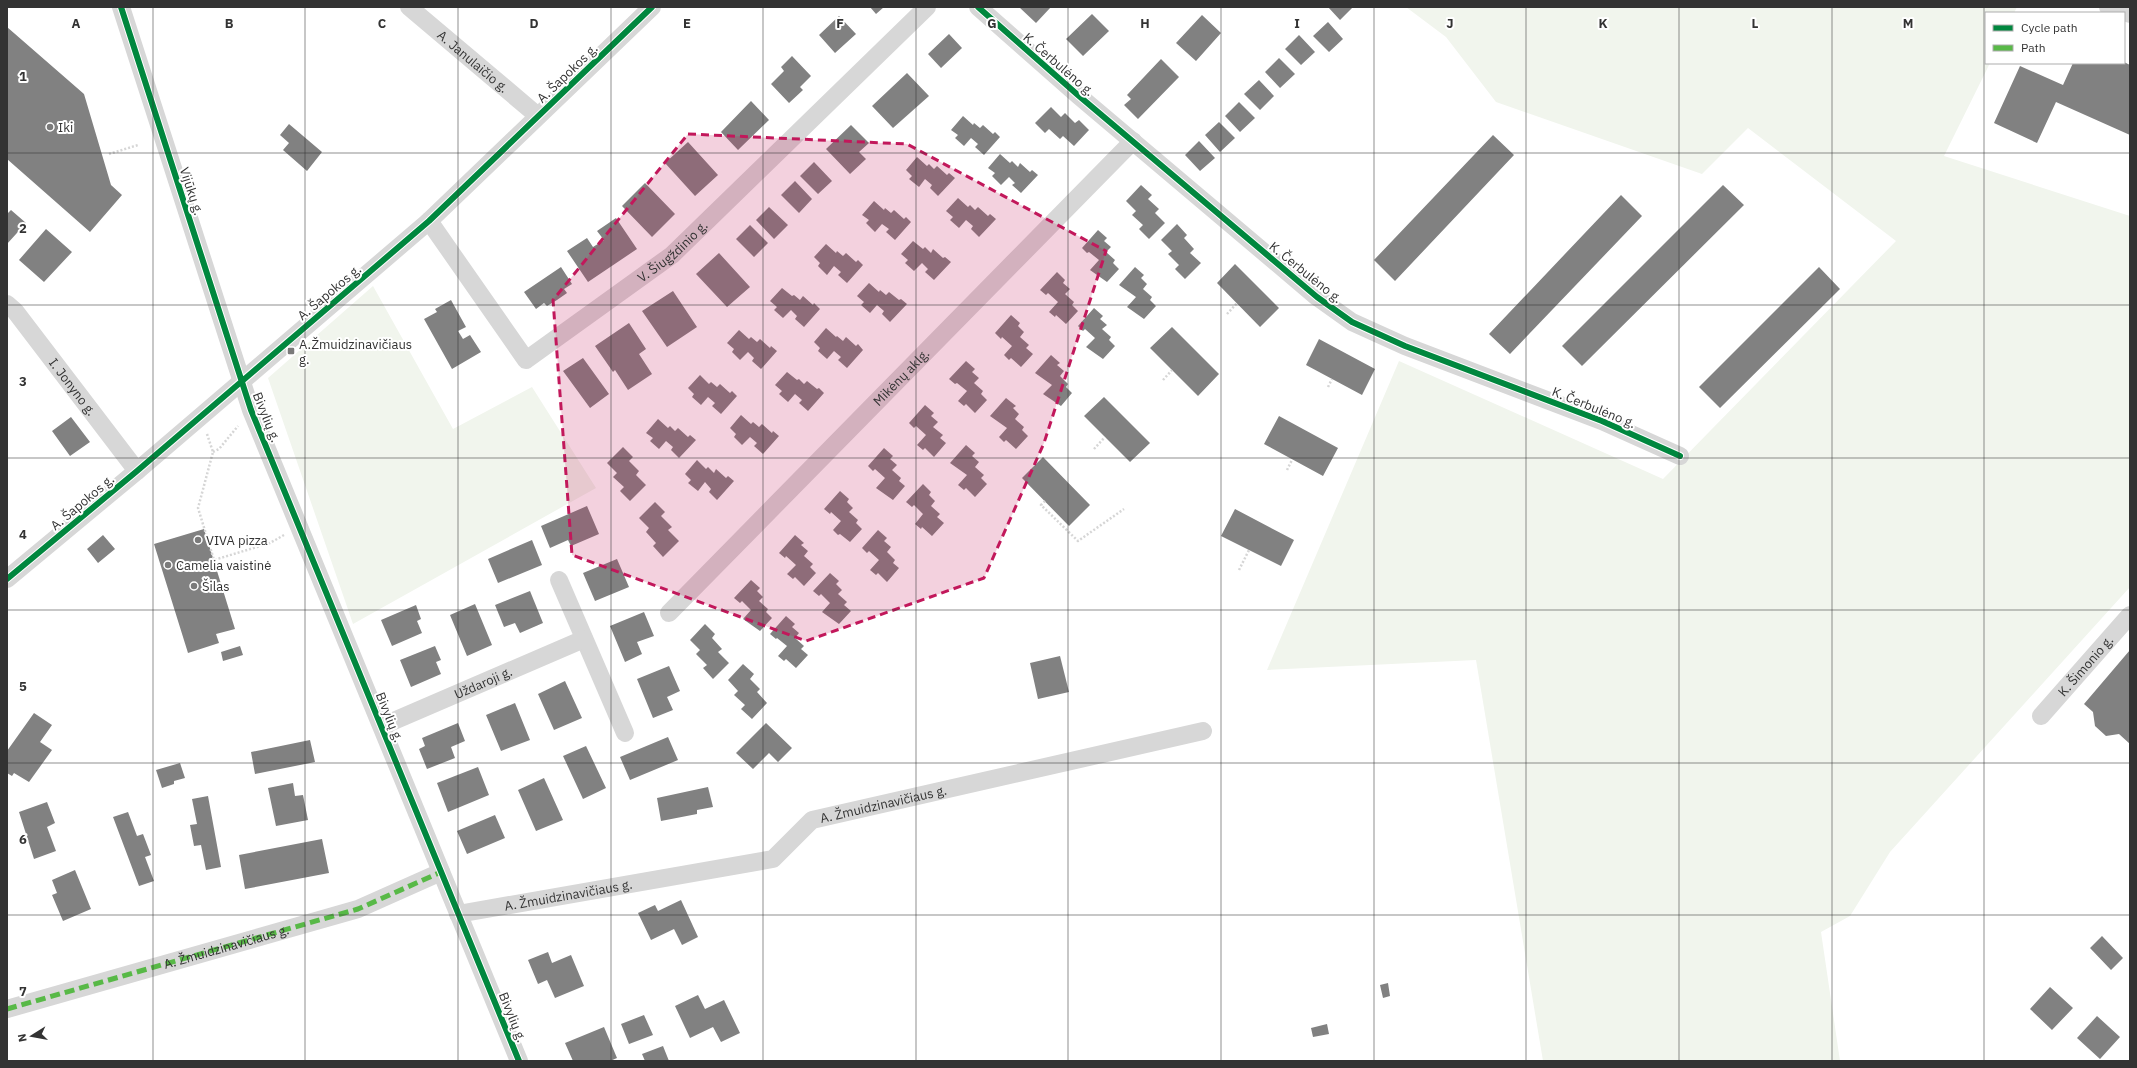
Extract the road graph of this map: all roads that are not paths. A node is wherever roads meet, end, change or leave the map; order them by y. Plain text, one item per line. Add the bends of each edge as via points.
1 (121, 7) edge
2 (409, 7) edge
3 (652, 7) edge
4 (927, 7) edge
5 (978, 7) edge
6 (2108, 7) edge
7 (2124, 12) edge
8 (538, 116) junction
9 (1133, 141) junction
10 (429, 221) junction
11 (7, 304) edge
12 (240, 381) junction
13 (1680, 456) dead end
14 (137, 470) junction
15 (7, 579) edge
16 (559, 580) dead end
17 (669, 613) dead end
18 (2130, 615) edge
19 (584, 639) junction
20 (2040, 716) dead end
21 (382, 726) junction
22 (1203, 731) dead end
23 (624, 733) dead end
24 (441, 872) junction
25 (458, 914) junction
26 (7, 1009) edge
27 (519, 1061) edge

1 - 12 street, Vijūkų g.
2 - 8 street, A. Janulaičio g.
3 - 8 street, A. Šapokos g.
4 - 10 street, V. Šiugždinio g. via 672,254 526,360
5 - 9 street, K. Čerbulėno g.
6 - 7 street
8 - 10 street, A. Šapokos g.
9 - 13 street, K. Čerbulėno g. via 1317,297 1352,322 1405,346 1602,421
9 - 17 street, Mikėnų aklg.
10 - 12 street, A. Šapokos g.
11 - 14 street, I. Jonyno g.
12 - 14 street, A. Šapokos g.
12 - 21 street, Bivylių g.
14 - 15 street, A. Šapokos g.
16 - 19 street
18 - 20 street, K. Šimonio g.
19 - 21 street, Uždaroji g.
19 - 23 street
21 - 24 street, Bivylių g.
22 - 25 street, A. Žmuidzinavičiaus g. via 812,820 773,859
24 - 25 street, Bivylių g.
24 - 26 street, A. Žmuidzinavičiaus g. via 358,909
25 - 27 street, Bivylių g.

